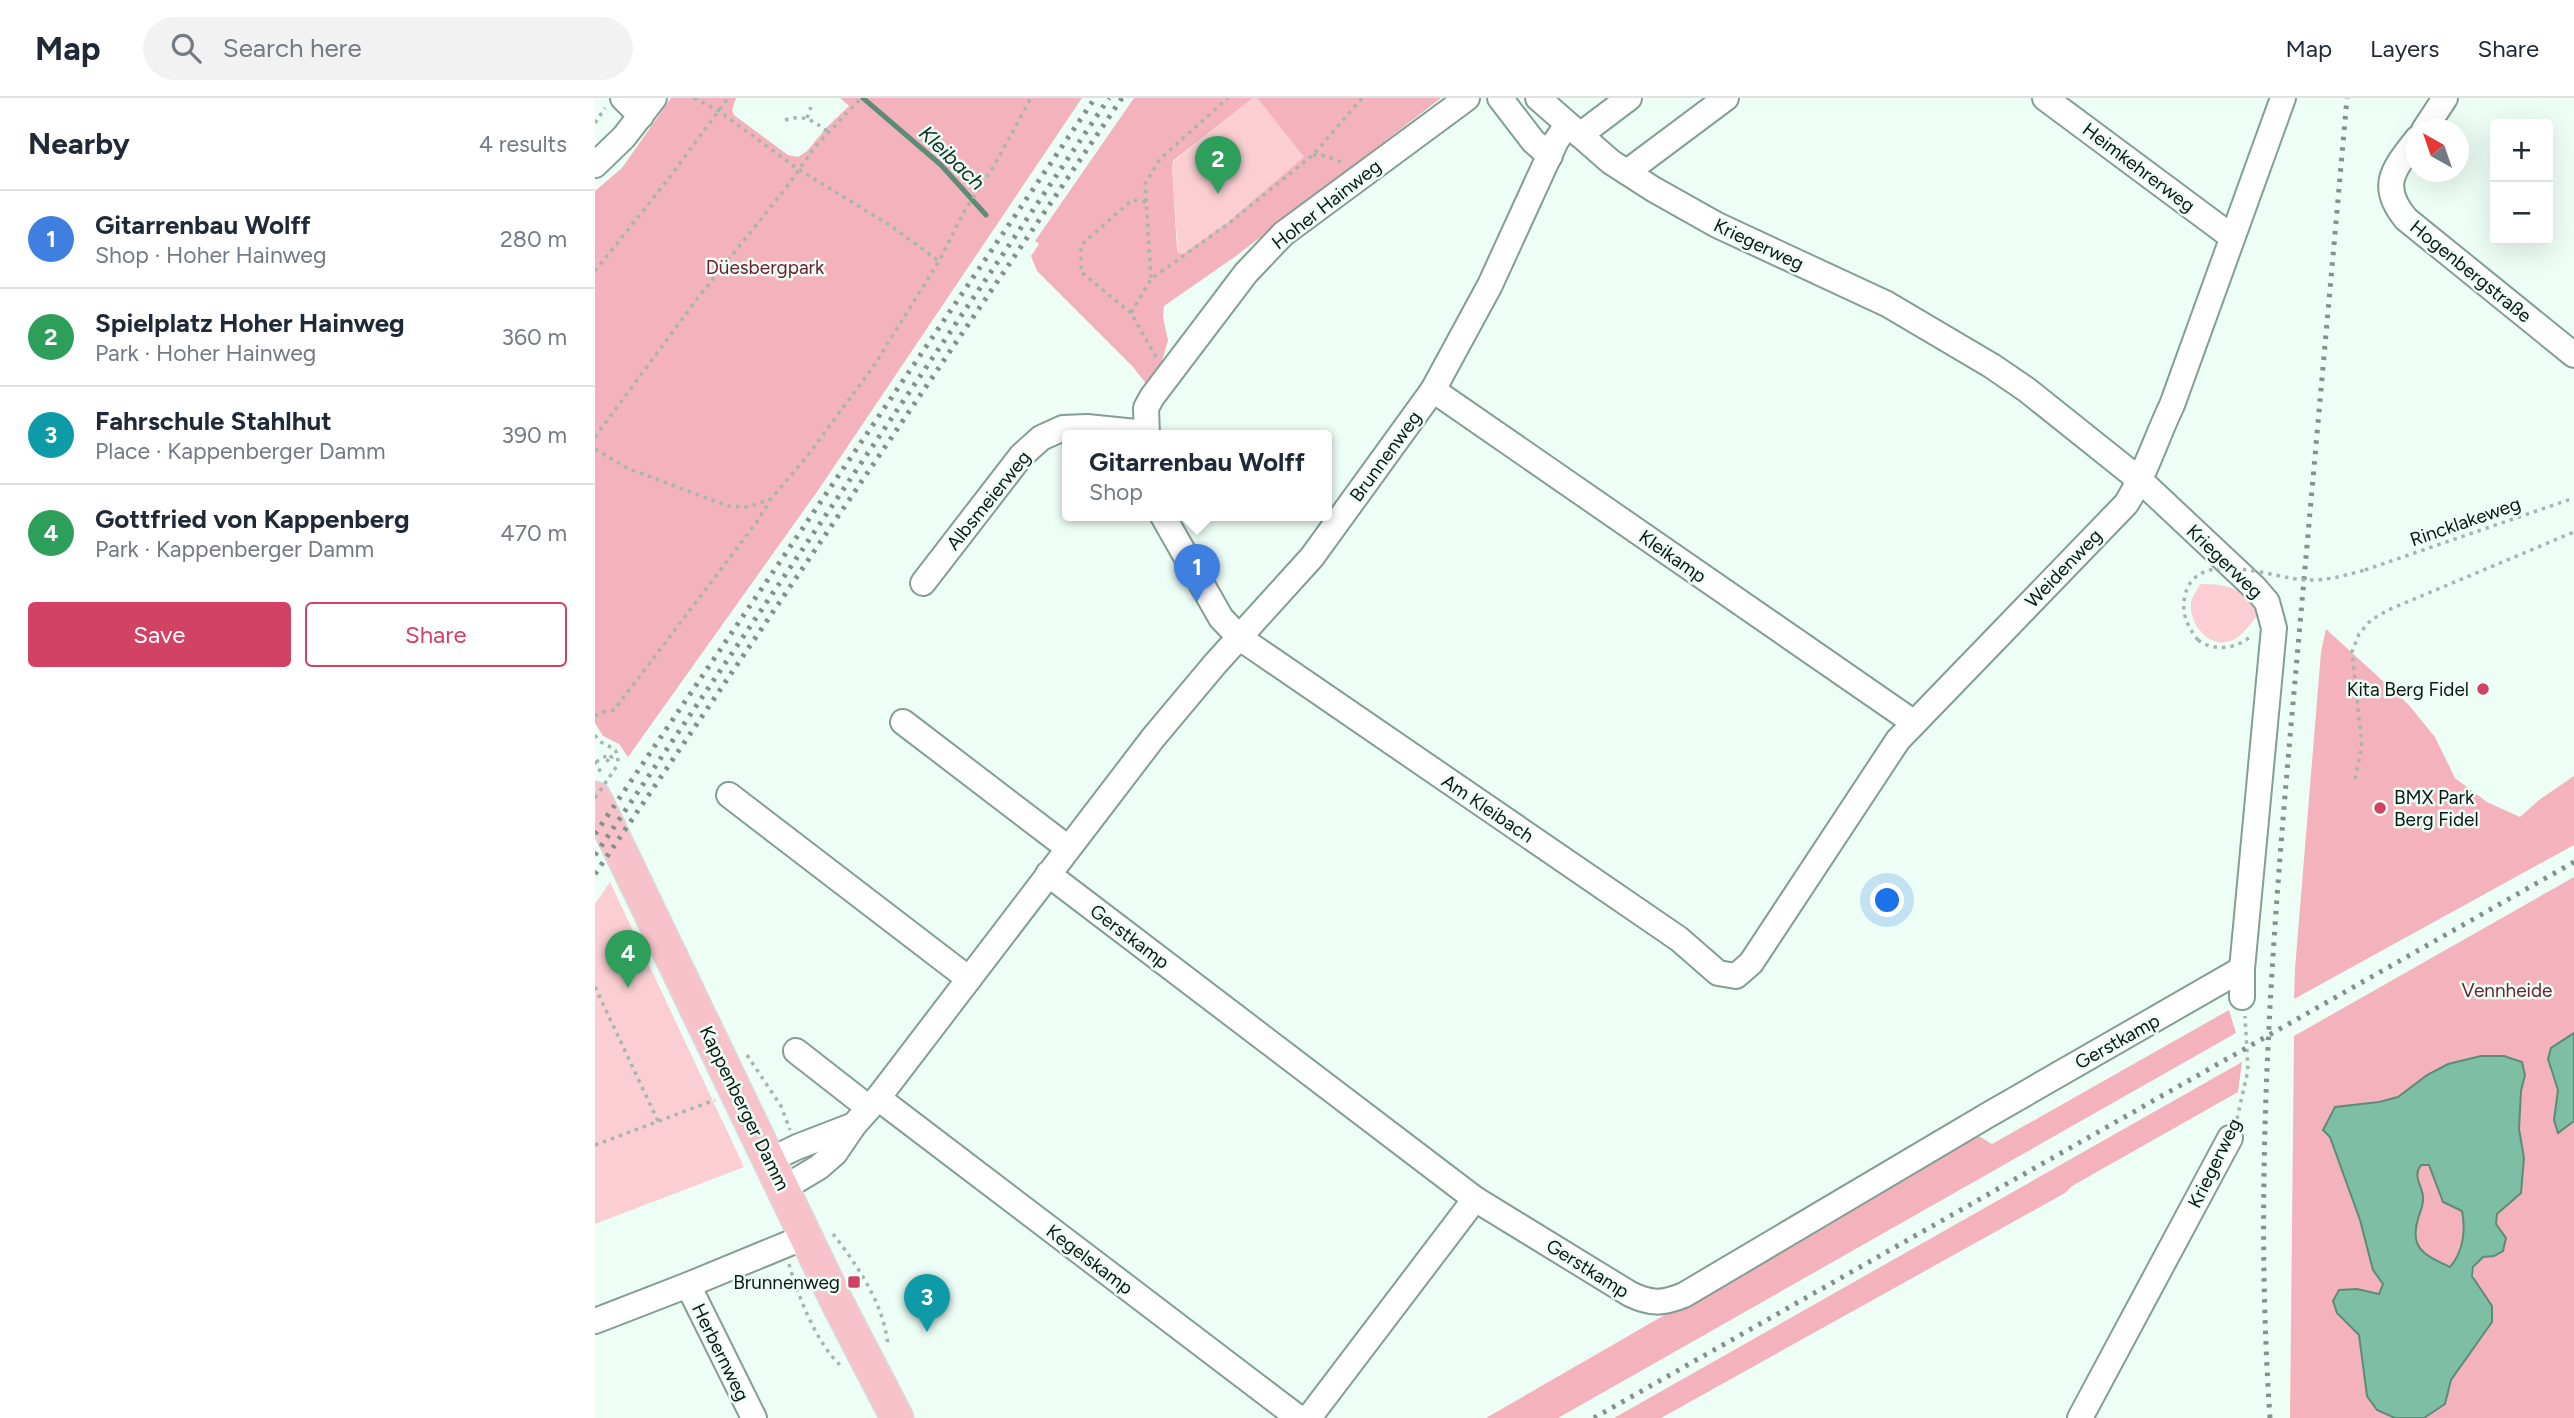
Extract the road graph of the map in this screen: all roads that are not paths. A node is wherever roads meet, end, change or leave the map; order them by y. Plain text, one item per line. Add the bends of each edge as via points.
1 (1467, 98) edge
2 (1500, 98) edge
3 (1538, 98) edge
4 (1629, 98) edge
5 (1726, 98) edge
6 (2045, 98) edge
7 (2283, 98) edge
8 (2445, 98) edge
9 (615, 102) edge
10 (648, 107) edge
11 (2431, 119) edge
12 (1573, 130) junction
13 (2406, 153) edge
14 (1550, 156) junction
15 (595, 165) edge
16 (1627, 173) junction
17 (2232, 237) junction
18 (2574, 355) edge
19 (1433, 390) junction
20 (1113, 430) edge
21 (1147, 430) edge
22 (2141, 481) junction
23 (1166, 521) edge
24 (923, 583) dead end
25 (1240, 638) junction
26 (1913, 722) junction
27 (903, 723) dead end
28 (729, 795) dead end
29 (595, 798) edge
30 (1068, 848) junction
31 (1048, 874) junction
32 (2242, 969) junction
33 (1736, 976) joint
34 (969, 979) junction
35 (2242, 997) road end
36 (796, 1051) dead end
37 (867, 1110) junction
38 (2230, 1138) road end
39 (783, 1153) junction
40 (784, 1188) junction
41 (1475, 1199) junction
42 (817, 1231) junction
43 (688, 1285) junction
44 (595, 1321) edge
45 (754, 1418) edge
46 (897, 1418) edge
47 (1304, 1418) edge
48 (2080, 1418) edge

1 - 21 street, Hoher Hainweg via 1283,234 1254,262 1146,408
2 - 14 street
3 - 12 street, Kriegerweg
4 - 12 street
5 - 16 street
6 - 17 street, Heimkehrerweg
7 - 17 street, Weidenweg
8 - 11 street
9 - 10 street
10 - 15 street
12 - 14 street, Brunnenweg via 1556,141
12 - 16 street, Kriegerweg
13 - 18 street, Hogenbergstraße via 2396,166 2391,186 2395,206
14 - 19 street, Brunnenweg via 1490,285
16 - 22 street, Kriegerweg via 1717,225 1887,304 1950,341 2027,390
17 - 22 street, Weidenweg
19 - 25 street, Brunnenweg via 1312,557
19 - 26 street, Kleikamp
20 - 24 street, Albsmeierweg via 1063,428 1041,438 1021,456
22 - 26 street, Weidenweg via 2126,504
22 - 32 street, Kriegerweg via 2255,588 2267,602 2273,620
23 - 25 street via 1221,618
25 - 30 street, Brunnenweg via 1153,738
25 - 33 street, Am Kleibach via 1669,932 1718,973
26 - 33 street, Weidenweg via 1751,963
27 - 30 street
28 - 34 street
29 - 39 main road, Kappenberger Damm via 736,1091
30 - 31 street, Brunnenweg
31 - 34 street, Brunnenweg
31 - 41 street, Gerstkamp
32 - 35 street, Kriegerweg
32 - 41 street, Gerstkamp via 1663,1304 1630,1294
34 - 37 street, Brunnenweg
36 - 37 street
37 - 39 street
37 - 40 street, Brunnenweg via 835,1153
37 - 47 street, Kegelskamp
38 - 48 street, Kriegerweg
39 - 40 main road, Kappenberger Damm
40 - 42 main road, Kappenberger Damm
41 - 47 street, Kegelskamp via 1311,1415
42 - 43 street
42 - 46 main road, Kappenberger Damm via 839,1306
43 - 44 street
43 - 45 street, Herbernweg

